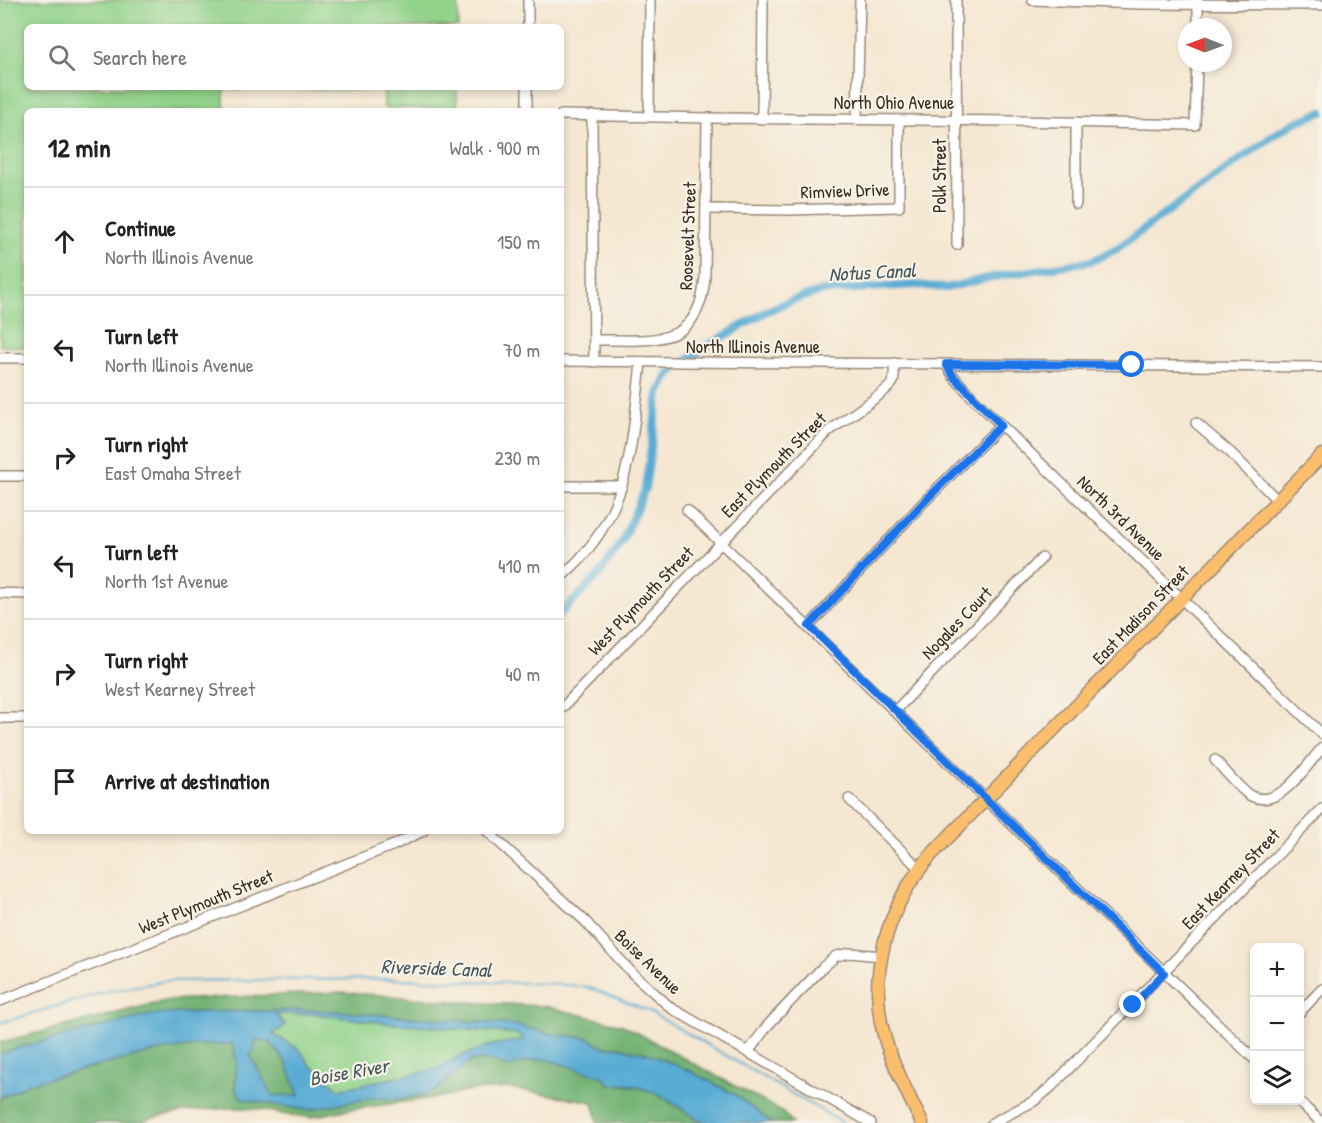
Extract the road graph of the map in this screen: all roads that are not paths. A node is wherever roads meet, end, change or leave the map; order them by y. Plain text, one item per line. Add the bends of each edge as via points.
1 (528, 0) edge
2 (650, 0) edge
3 (763, 0) edge
4 (860, 0) edge
5 (956, 0) edge
6 (1032, 0) edge
7 (1198, 2) edge
8 (1322, 4) edge
9 (1198, 18) edge
10 (528, 24) edge
11 (1197, 72) edge
12 (527, 90) edge
13 (527, 108) edge
14 (564, 115) edge
15 (592, 115) junction
16 (649, 117) junction
17 (707, 118) junction
18 (762, 119) junction
19 (857, 119) junction
20 (899, 120) junction
21 (956, 120) junction
22 (1076, 122) junction
23 (1076, 204) dead end
24 (706, 209) junction
25 (957, 245) dead end
26 (594, 339) junction
27 (0, 358) edge
28 (24, 358) edge
29 (564, 361) edge
30 (594, 362) junction
31 (641, 363) junction
32 (894, 363) junction
33 (946, 364) junction
34 (1322, 367) edge
35 (1196, 423) dead end
36 (1001, 425) junction
37 (1322, 455) edge
38 (0, 476) edge
39 (24, 476) edge
40 (564, 486) edge
41 (622, 486) junction
42 (1278, 501) junction
43 (687, 510) dead end
44 (721, 543) junction
45 (1042, 558) dead end
46 (564, 574) edge
47 (0, 593) edge
48 (24, 594) edge
49 (1181, 599) junction
50 (809, 626) junction
51 (564, 706) edge
52 (896, 710) junction
53 (0, 718) edge
54 (24, 718) edge
55 (1322, 734) edge
56 (1322, 748) edge
57 (1215, 760) dead end
58 (849, 799) dead end
59 (986, 800) junction
60 (1322, 809) edge
61 (417, 834) edge
62 (490, 834) edge
63 (920, 868) junction
64 (881, 956) junction
65 (1164, 973) junction
66 (1322, 989) edge
67 (0, 1001) edge
68 (1304, 1007) edge
69 (748, 1052) junction
70 (1250, 1055) edge
71 (1302, 1105) edge
72 (871, 1123) edge
73 (922, 1123) edge
74 (992, 1123) edge
75 (1322, 1123) edge

1 - 10 street
2 - 16 street
3 - 18 street
4 - 19 street
5 - 21 street, Polk Street
6 - 7 street
7 - 8 street
7 - 9 street
11 - 22 street, North Ohio Avenue via 1195,125
12 - 13 street
14 - 15 street, North Ohio Avenue
15 - 16 street, North Ohio Avenue
15 - 26 street
16 - 17 street, North Ohio Avenue
17 - 18 street, North Ohio Avenue
17 - 24 street, Roosevelt Street
18 - 19 street, North Ohio Avenue
19 - 20 street, North Ohio Avenue
20 - 21 street, North Ohio Avenue
20 - 24 street, Rimview Drive via 898,207
21 - 22 street, North Ohio Avenue
21 - 25 street, Polk Street
22 - 23 street
24 - 26 street, Roosevelt Street via 704,294 694,318 684,329 660,339
26 - 30 street
27 - 28 street
29 - 30 street, North Illinois Avenue
30 - 31 street, North Illinois Avenue
31 - 32 street, North Illinois Avenue
31 - 41 street via 632,446
32 - 33 street, North Illinois Avenue
32 - 44 street, East Plymouth Street via 894,381 887,390 828,432
33 - 34 street, North Illinois Avenue
33 - 36 street
35 - 42 street
36 - 49 street, North 3rd Avenue
36 - 50 street
37 - 42 main road, East Madison Street
38 - 39 street
40 - 41 street
41 - 46 street via 593,544
42 - 49 main road, East Madison Street
43 - 44 street
44 - 50 street
44 - 51 street, West Plymouth Street
45 - 52 street, Nogales Court
47 - 48 street
49 - 55 street, North 3rd Avenue
49 - 59 main road, East Madison Street
50 - 52 street
52 - 59 street
53 - 54 street
56 - 57 street via 1283,792 1271,799 1250,796
58 - 63 street
59 - 63 main road, East Madison Street
59 - 65 street
60 - 65 street, East Kearney Street
61 - 67 street, West Plymouth Street
62 - 69 street, Boise Avenue via 585,921 650,991 671,1008
63 - 64 main road, East Madison Street via 894,913
64 - 69 street via 836,956 768,1025
64 - 73 main road, East Madison Street via 878,985 885,1038
65 - 70 street
65 - 74 street, East Kearney Street via 1051,1088 1035,1101
66 - 68 street
69 - 72 street, Boise Avenue
71 - 75 street

